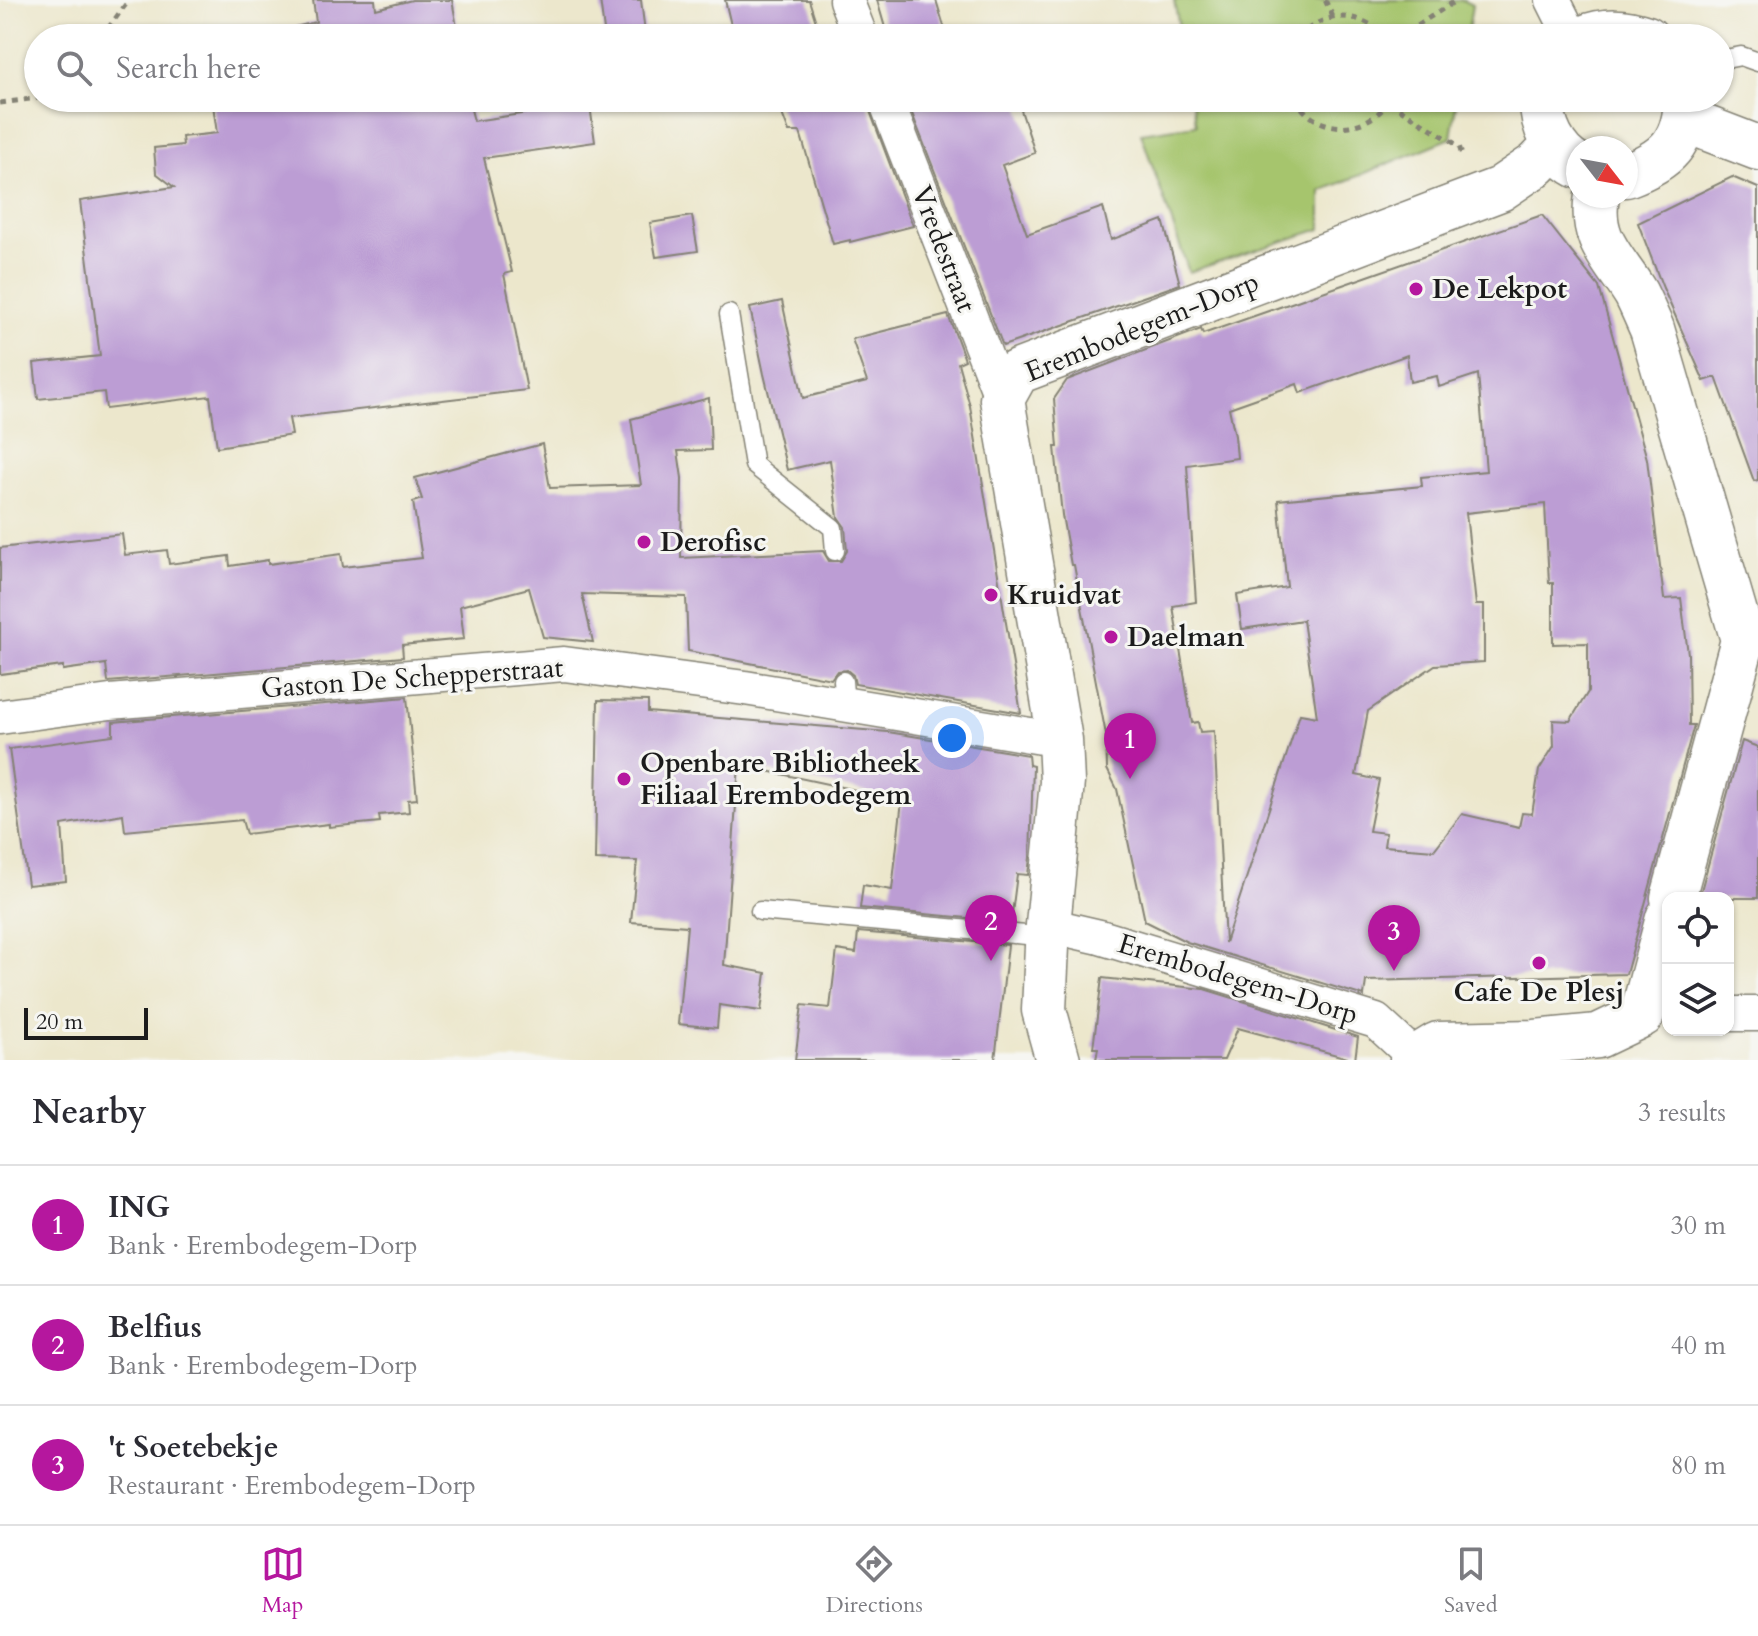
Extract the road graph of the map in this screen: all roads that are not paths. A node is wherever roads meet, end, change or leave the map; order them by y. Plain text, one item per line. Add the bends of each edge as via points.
1 (846, 0) edge
2 (1553, 0) edge
3 (855, 24) edge
4 (1565, 24) edge
5 (1734, 57) edge
6 (1758, 62) edge
7 (890, 112) edge
8 (1542, 112) edge
9 (1685, 112) edge
10 (1692, 112) edge
11 (1758, 148) edge
12 (1566, 156) edge
13 (1638, 171) edge
14 (1595, 208) edge
15 (729, 314) dead end
16 (1002, 399) junction
17 (835, 551) dead end
18 (0, 717) edge
19 (1060, 740) junction
20 (1675, 892) edge
21 (760, 911) dead end
22 (1048, 931) junction
23 (1662, 963) edge
24 (1734, 1014) edge
25 (1758, 1014) edge
26 (1655, 1015) edge
27 (1414, 1058) edge
28 (1058, 1060) edge

1 - 3 street
2 - 4 street
5 - 6 lane
7 - 16 street, Vredestraat
8 - 12 street
9 - 13 street via 1672,148
10 - 11 street
12 - 16 street, Erembodegem-Dorp via 1525,172 1500,189 1017,372
14 - 20 street via 1599,237 1652,329 1743,640
15 - 17 lane via 754,465 833,528
16 - 19 street, Erembodegem-Dorp
18 - 19 street, Gaston De Schepperstraat via 110,702 564,664 745,688 844,693
19 - 22 street, Erembodegem-Dorp via 1062,782
21 - 22 lane
22 - 27 street, Erembodegem-Dorp via 1100,937 1376,1021
22 - 28 street, Erembodegem-Dorp via 1044,1010
23 - 26 street, Erembodegem-Dorp
24 - 25 street
26 - 27 street, Erembodegem-Dorp via 1598,1036 1438,1044

